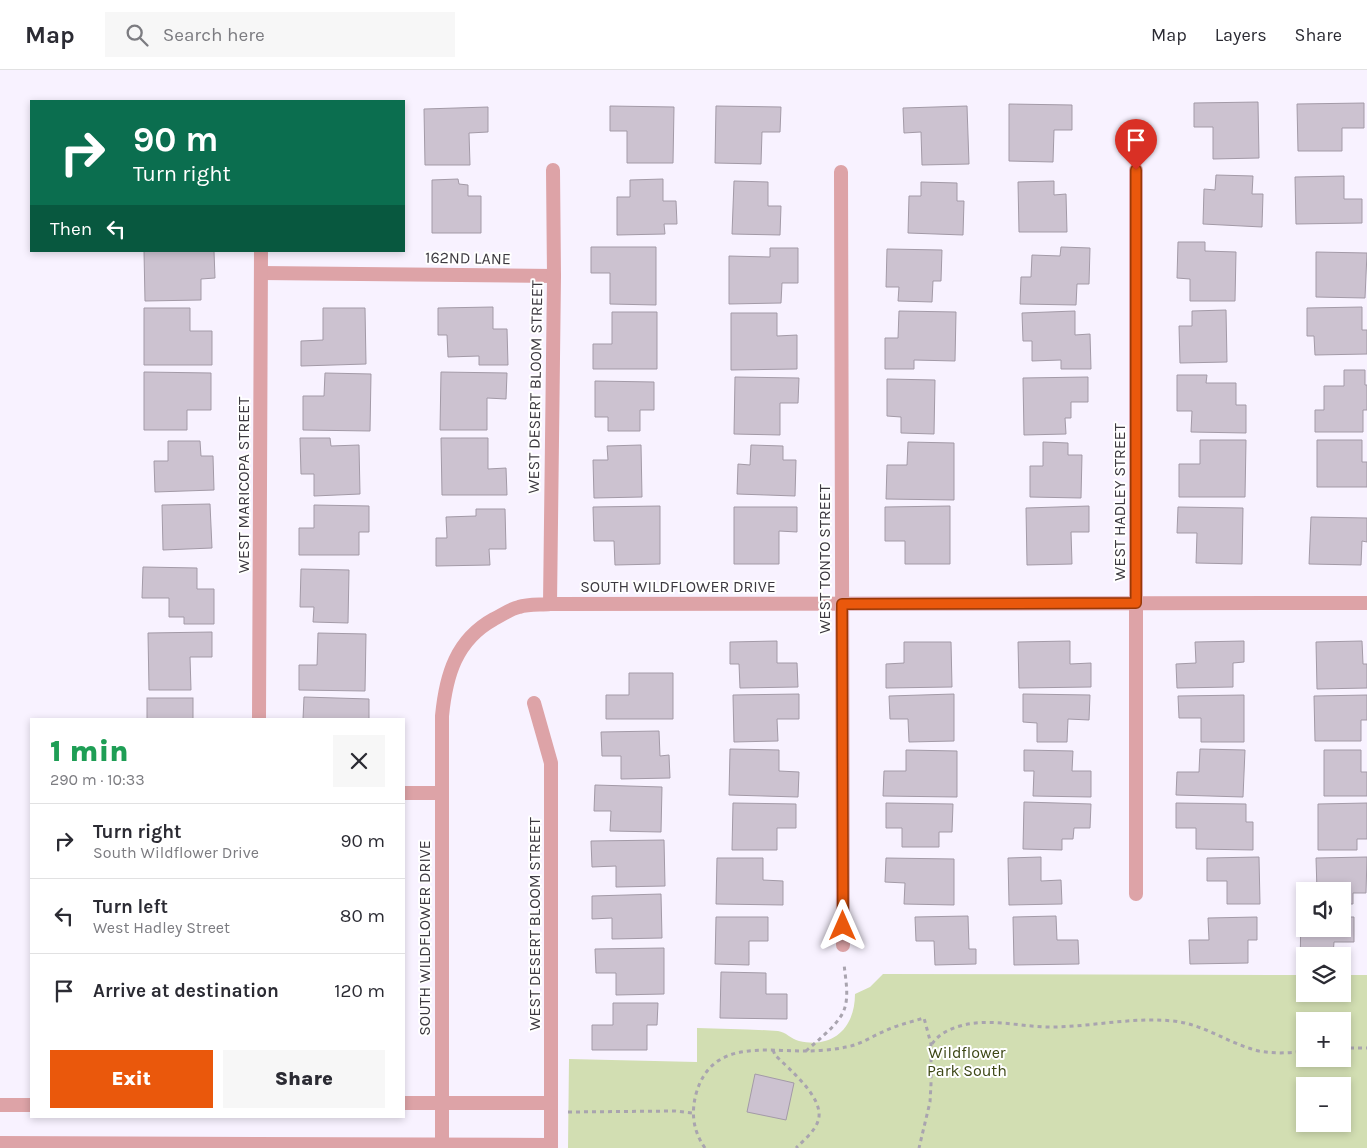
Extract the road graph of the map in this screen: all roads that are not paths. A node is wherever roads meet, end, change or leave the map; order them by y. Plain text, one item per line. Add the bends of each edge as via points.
1 (553, 170) dead end
2 (1136, 170) dead end
3 (841, 172) dead end
4 (261, 252) edge
5 (261, 274) junction
6 (554, 276) junction
7 (1136, 603) junction
8 (1367, 603) edge
9 (550, 604) junction
10 (842, 604) junction
11 (534, 703) dead end
12 (259, 718) edge
13 (405, 793) edge
14 (442, 793) junction
15 (1136, 894) dead end
16 (843, 945) road end
17 (405, 1103) edge
18 (442, 1103) junction
19 (0, 1105) edge
20 (30, 1105) edge
21 (551, 1107) junction
22 (0, 1143) edge
23 (442, 1146) edge
24 (551, 1146) edge

1 - 6 street, WEST DESERT BLOOM STREET
2 - 7 street, WEST HADLEY STREET
3 - 10 street, WEST TONTO STREET
4 - 5 street, WEST MARICOPA STREET
5 - 6 street, 162ND LANE
5 - 12 street, WEST MARICOPA STREET
6 - 9 street, WEST DESERT BLOOM STREET
7 - 8 street, SOUTH WILDFLOWER DRIVE
7 - 10 street, SOUTH WILDFLOWER DRIVE
7 - 15 street, WEST HADLEY STREET
9 - 10 street, SOUTH WILDFLOWER DRIVE
9 - 14 street, SOUTH WILDFLOWER DRIVE via 518,607 503,614 482,626 463,646 451,667 444,692
10 - 16 street, WEST TONTO STREET
11 - 21 street, WEST DESERT BLOOM STREET via 551,763
13 - 14 street
14 - 18 street, SOUTH WILDFLOWER DRIVE
17 - 18 street
18 - 21 street
18 - 23 street, SOUTH WILDFLOWER DRIVE
19 - 20 street
21 - 24 street, WEST DESERT BLOOM STREET
22 - 23 street
23 - 24 street

